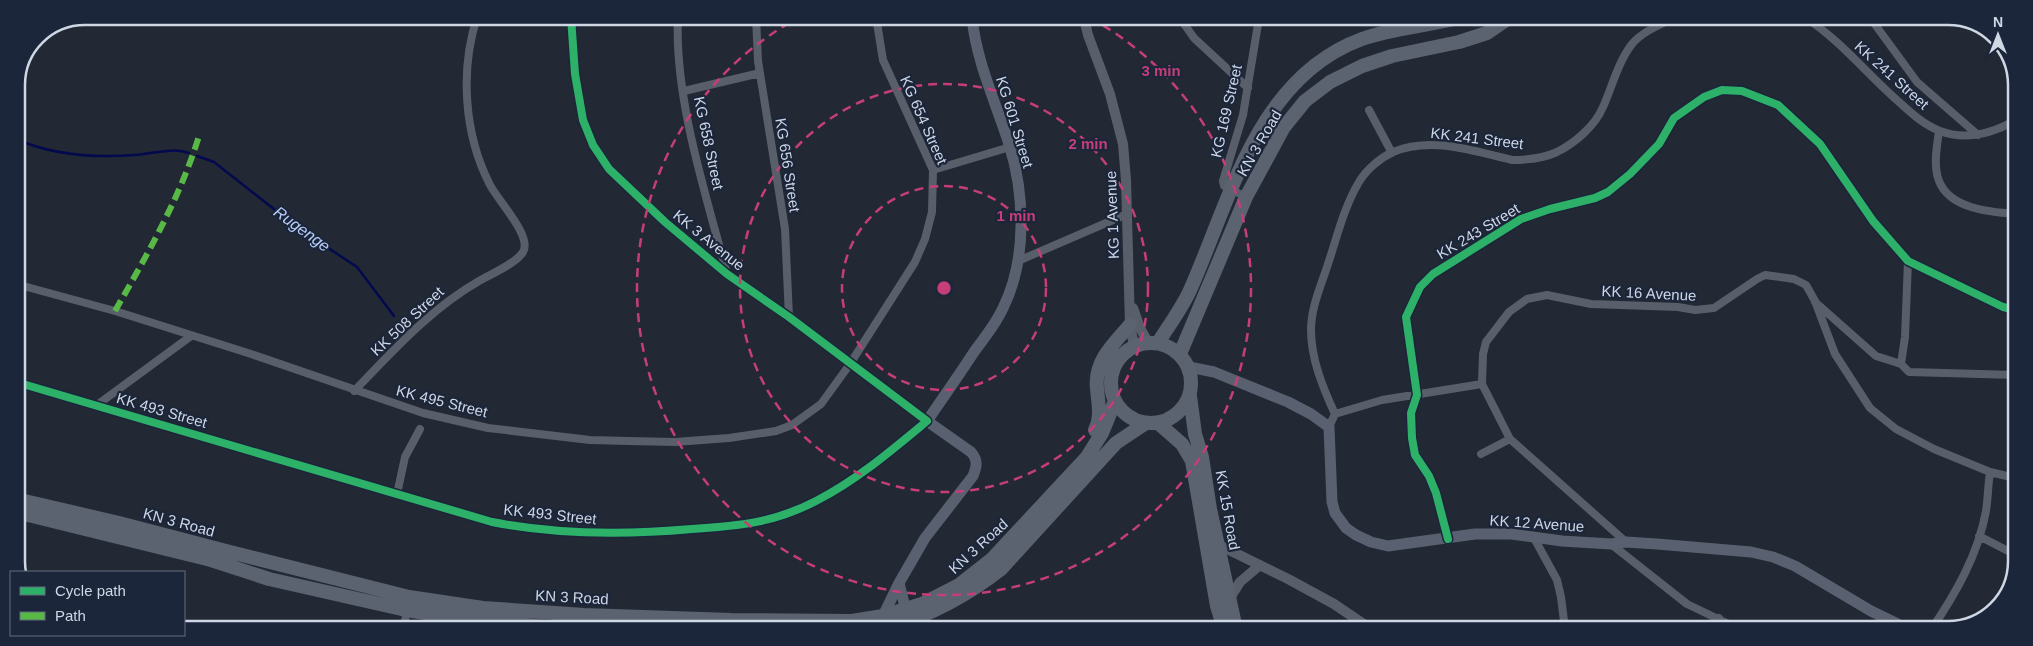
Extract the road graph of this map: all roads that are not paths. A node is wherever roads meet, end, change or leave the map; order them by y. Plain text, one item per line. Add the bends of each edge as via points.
1 (474, 25) edge
2 (572, 25) edge
3 (678, 25) edge
4 (757, 25) edge
5 (877, 25) edge
6 (972, 25) edge
7 (1086, 25) edge
8 (1185, 25) edge
9 (1258, 25) edge
10 (1426, 25) edge
11 (1499, 25) edge
12 (1660, 25) edge
13 (1816, 25) edge
14 (1877, 25) edge
15 (760, 73) junction
16 (1248, 88) junction
17 (684, 90) junction
18 (1369, 110) dead end
19 (2008, 125) edge
20 (1939, 131) junction
21 (1978, 135) junction
22 (1010, 147) junction
23 (1392, 153) junction
24 (933, 170) junction
25 (1232, 190) junction
26 (1246, 198) junction
27 (2008, 213) edge
28 (1127, 214) junction
29 (1908, 260) junction
30 (1018, 261) junction
31 (726, 274) junction
32 (25, 286) edge
33 (1130, 298) junction
34 (1815, 302) junction
35 (2008, 308) edge
36 (789, 317) junction
37 (1130, 325) junction
38 (191, 336) junction
39 (1153, 343) junction
40 (1134, 346) junction
41 (1180, 354) junction
42 (850, 364) junction
43 (1901, 364) junction
44 (1189, 367) junction
45 (2008, 375) edge
46 (1482, 384) junction
47 (25, 385) edge
48 (354, 391) junction
49 (1417, 395) junction
50 (1190, 396) junction
51 (1115, 401) junction
52 (97, 405) junction
53 (1335, 414) junction
54 (927, 421) junction
55 (1152, 423) junction
56 (1329, 427) junction
57 (420, 428) dead end
58 (1510, 439) junction
59 (1481, 454) dead end
60 (1087, 462) junction
61 (1990, 472) junction
62 (2008, 476) edge
63 (397, 494) junction
64 (25, 501) edge
65 (25, 514) edge
66 (1533, 536) junction
67 (1979, 536) junction
68 (1448, 539) junction
69 (1626, 542) junction
70 (1217, 544) junction
71 (1611, 544) junction
72 (2008, 551) edge
73 (1260, 565) junction
74 (899, 583) junction
75 (1230, 598) junction
76 (408, 603) junction
77 (906, 610) junction
78 (1718, 618) junction
79 (405, 621) edge
80 (484, 621) edge
81 (796, 621) edge
82 (796, 621) edge
83 (852, 621) edge
84 (885, 621) edge
85 (887, 621) edge
86 (891, 621) edge
87 (1222, 621) edge
88 (1234, 621) edge
89 (1359, 621) edge
90 (1564, 621) edge
91 (1716, 621) edge
92 (1724, 621) edge
93 (1892, 621) edge
94 (1937, 621) edge

1 - 48 street, KK 508 Street via 467,61 470,127 489,185 520,229 526,247 517,259 438,308
2 - 31 street, KK 3 Avenue via 578,95 593,145 609,169 636,196
3 - 17 street, KG 658 Street
4 - 15 street, KG 656 Street
5 - 24 street, KG 654 Street via 883,60
6 - 22 main road, KG 601 Street via 980,61
7 - 28 street, KG 1 Avenue via 1110,94 1123,144
8 - 16 street via 1194,38
9 - 16 street, KG 169 Street
10 - 25 highway, KN 3 Road via 1362,39 1332,53 1300,77 1270,112
11 - 26 highway, KN 3 Road via 1487,33 1459,42 1392,56 1362,66 1330,82 1305,101 1284,127
12 - 23 street, KK 241 Street via 1632,44 1598,118 1556,153 1512,160 1436,144
13 - 20 street, KK 241 Street via 1874,80 1918,118
14 - 21 street via 1917,82
15 - 17 street
15 - 36 street, KG 656 Street via 785,229
16 - 25 street, KG 169 Street via 1223,181 1224,186
17 - 31 street, KG 658 Street via 692,138
18 - 23 street
19 - 21 street
20 - 21 street via 1960,136
20 - 27 street via 1936,154 1938,180 1947,194 1967,206
22 - 24 street
22 - 30 main road, KG 601 Street via 1020,198
23 - 53 street, KK 241 Street via 1375,163 1360,181 1350,201 1312,315 1315,359
24 - 42 street, KG 654 Street via 932,212 922,246
25 - 26 street
25 - 39 highway, KN 3 Road via 1190,290
26 - 41 highway, KN 3 Road
28 - 30 street
28 - 33 street, KG 1 Avenue
29 - 35 street
29 - 43 street
29 - 49 street, KK 243 Street via 1873,221 1820,144 1795,120 1778,105 1758,96 1742,90 1722,90 1704,97 1674,118 1659,144 1608,192 1521,219 1434,274 1420,287 1406,317
30 - 54 main road, KG 601 Street via 1003,308
31 - 36 street, KK 3 Avenue
32 - 38 street, KK 495 Street
33 - 37 street, KG 1 Avenue
33 - 39 street, KG 1 Avenue via 1137,321
34 - 43 street via 1876,356
34 - 46 street, KK 16 Avenue via 1806,285 1772,275 1756,279 1714,308 1695,310 1591,304 1536,296 1509,312 1486,342
34 - 61 street, KK 16 Avenue via 1835,354 1870,408 1919,441
36 - 42 street, KK 3 Avenue
37 - 40 street, KG 1 Avenue
37 - 60 highway via 1103,357 1098,370 1096,386 1100,411 1098,425 1089,444
38 - 48 street, KK 495 Street
38 - 52 street
39 - 40 highway
39 - 41 highway via 1170,347
40 - 51 highway via 1117,361 1112,375
41 - 44 highway
42 - 48 street, KK 495 Street via 821,404 792,425 757,435 674,442 590,440 488,428 423,413
42 - 54 street, KK 3 Avenue
43 - 45 street via 1909,372
44 - 50 highway via 1192,381
44 - 56 main road via 1214,372 1288,402
46 - 49 street
46 - 58 street, KK 16 Avenue
47 - 52 street, KK 493 Street
49 - 53 street via 1382,400
49 - 68 street, KK 243 Street via 1411,413 1415,455 1436,493
50 - 55 highway via 1183,409 1172,418
50 - 70 highway, KK 15 Road
51 - 55 highway via 1128,415
51 - 60 highway
52 - 63 street, KK 493 Street
53 - 56 street
54 - 63 street, KK 493 Street via 888,454 816,501 747,525 611,534 527,529
54 - 74 main road, KK 3 Avenue via 970,452 976,458 977,466 973,476 925,538
55 - 60 highway
55 - 87 highway, KK 15 Road via 1182,444 1192,462
56 - 68 main road, KK 12 Avenue via 1332,502 1335,513 1346,528 1388,546
57 - 63 street via 405,457
58 - 59 street
58 - 69 street, KK 16 Avenue
60 - 77 highway, KN 3 Road via 992,559 959,585
60 - 86 highway, KN 3 Road via 1001,569 984,583 926,615
61 - 62 street, KK 16 Avenue
61 - 67 street
64 - 76 highway, KN 3 Road via 119,522
65 - 76 highway, KN 3 Road via 211,560 269,579
66 - 68 main road, KK 12 Avenue via 1475,534
66 - 71 main road, KK 12 Avenue
66 - 90 street via 1557,580
67 - 72 street
67 - 94 street via 1955,594
69 - 71 main road, KK 12 Avenue
69 - 93 main road, KK 12 Avenue via 1751,552 1773,557 1795,566
70 - 73 street
70 - 75 highway, KK 15 Road
71 - 78 street via 1687,604
73 - 75 street via 1240,582
73 - 89 street
74 - 77 main road
74 - 84 main road, KK 3 Avenue
75 - 88 highway, KK 15 Road
76 - 79 street
76 - 80 highway, KN 3 Road via 464,619
76 - 82 highway, KN 3 Road via 584,615
77 - 85 highway, KN 3 Road
78 - 91 street
78 - 92 street
81 - 83 highway, KN 3 Road

